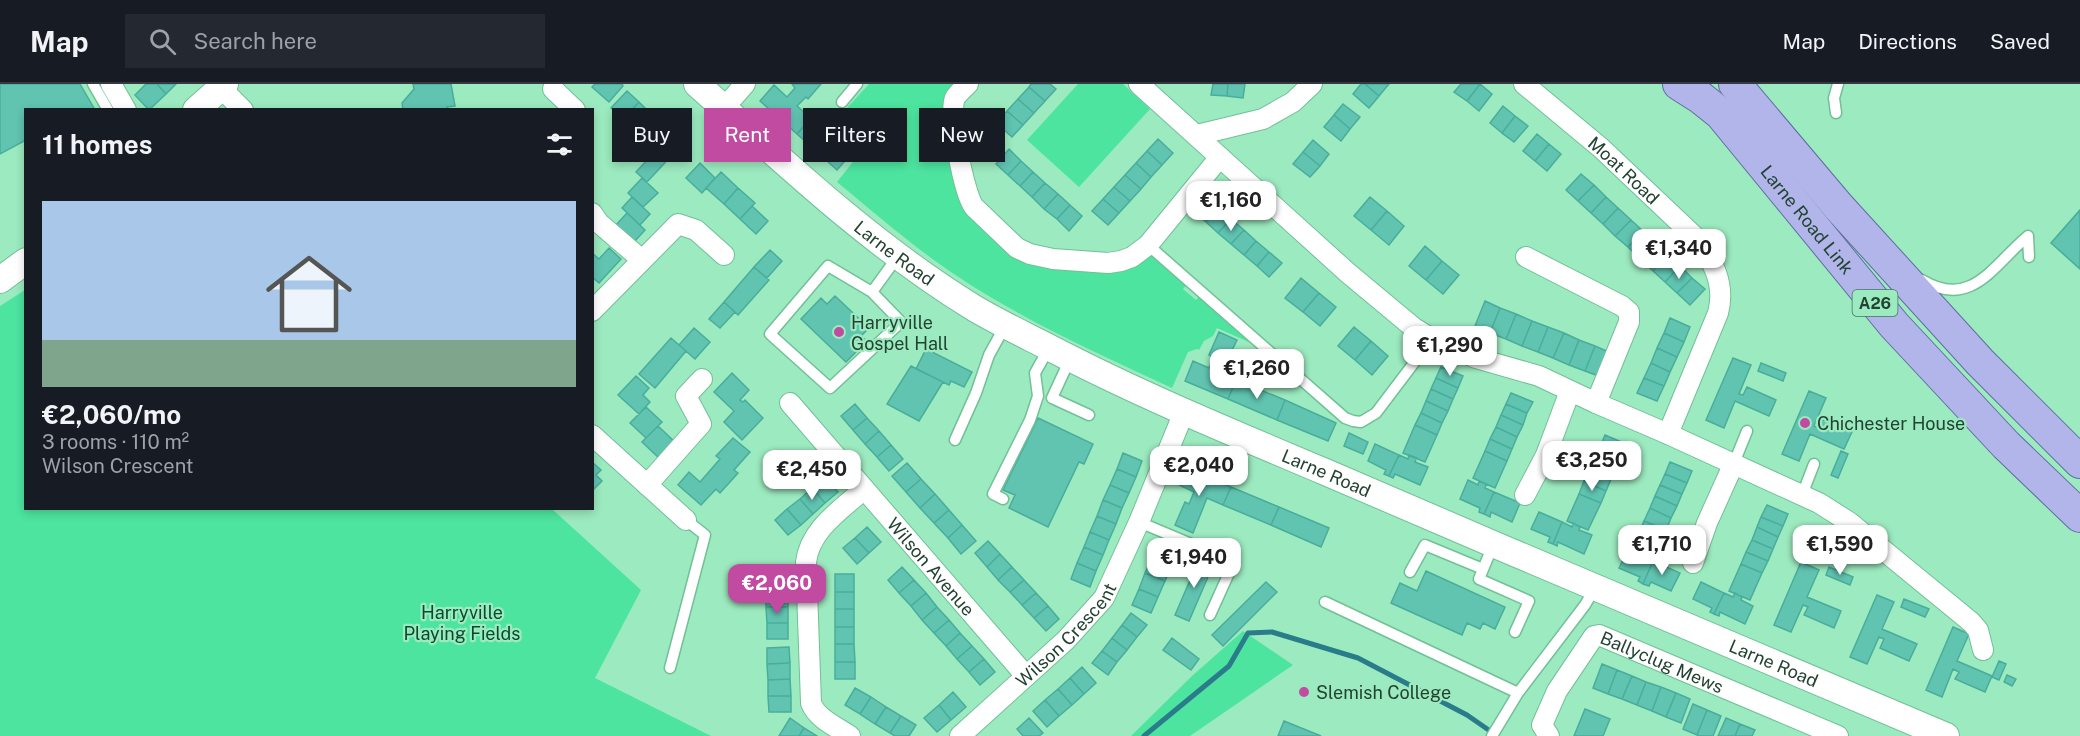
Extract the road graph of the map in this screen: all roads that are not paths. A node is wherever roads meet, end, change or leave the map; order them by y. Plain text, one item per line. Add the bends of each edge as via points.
1 (93, 84) edge
2 (111, 84) edge
3 (697, 84) edge
4 (745, 84) edge
5 (857, 84) edge
6 (968, 84) edge
7 (1139, 84) edge
8 (1312, 84) edge
9 (1524, 84) edge
10 (1679, 84) edge
11 (1735, 84) edge
12 (1838, 84) edge
13 (223, 86) edge
14 (553, 89) dead end
15 (842, 102) dead end
16 (107, 108) edge
17 (125, 108) edge
18 (198, 108) edge
19 (241, 108) edge
20 (572, 108) edge
21 (724, 108) joint
22 (1836, 113) dead end
23 (1197, 135) junction
24 (1220, 157) junction
25 (786, 162) edge
26 (594, 216) edge
27 (1148, 245) junction
28 (724, 255) dead end
29 (898, 256) junction
30 (1526, 257) dead end
31 (2029, 257) dead end
32 (642, 260) junction
33 (1888, 260) junction
34 (24, 262) edge
35 (0, 280) edge
36 (872, 292) junction
37 (594, 309) edge
38 (1005, 326) junction
39 (1432, 339) junction
40 (1265, 348) junction
41 (1060, 353) junction
42 (1258, 369) dead end
43 (702, 379) dead end
44 (1570, 391) junction
45 (790, 403) dead end
46 (1596, 404) junction
47 (1184, 412) junction
48 (1089, 416) dead end
49 (1747, 431) dead end
50 (1668, 434) junction
51 (594, 437) edge
52 (955, 441) dead end
53 (2080, 462) edge
54 (1734, 463) junction
55 (1814, 464) dead end
56 (647, 485) junction
57 (864, 489) junction
58 (1525, 495) dead end
59 (1802, 495) junction
60 (1003, 499) dead end
61 (2080, 516) edge
62 (686, 520) joint
63 (1139, 522) junction
64 (1852, 525) junction
65 (1493, 545) junction
66 (1840, 556) dead end
67 (1693, 563) dead end
68 (1483, 569) junction
69 (1410, 572) dead end
70 (1595, 588) junction
71 (1325, 602) dead end
72 (1210, 615) dead end
73 (1515, 632) dead end
74 (1983, 650) dead end
75 (670, 668) dead end
76 (1026, 676) junction
77 (1518, 693) junction
78 (1940, 735) edge
79 (850, 736) edge
80 (960, 736) edge
81 (1492, 736) edge
82 (1549, 736) edge
83 (1838, 736) edge

1 - 16 lane
2 - 17 street
3 - 21 street, Larne Road
4 - 21 street
5 - 15 lane
6 - 27 street via 955,98 953,117 967,195 974,207 1017,248 1044,258 1111,263 1129,259
7 - 23 street
8 - 23 street via 1293,102 1263,119
9 - 50 street, Moat Road via 1601,148 1694,236 1718,276 1718,313
10 - 61 main road, Larne Road Link / A26 via 1721,114 1894,325 2006,445
11 - 33 main road, Larne Road Link / A26
12 - 22 lane via 1834,98
13 - 18 street
13 - 19 street
14 - 20 street
23 - 24 street
24 - 27 street
24 - 39 street via 1348,273
25 - 29 street, Larne Road
26 - 32 street
27 - 40 lane
28 - 32 street via 696,230 678,224
29 - 36 lane
29 - 38 street, Larne Road
30 - 46 street via 1629,312 1629,322
31 - 33 lane via 2028,236 1979,282 1952,291 1935,288
32 - 37 street
33 - 53 main road, Larne Road Link / A26 via 1980,362
34 - 35 street
36 - 36 lane via 901,322 830,388 770,334 828,266
38 - 41 street, Larne Road
38 - 52 lane via 989,355
39 - 40 lane via 1378,411 1359,422 1345,418
39 - 44 street via 1476,358 1539,376
40 - 42 lane
41 - 47 street, Larne Road
41 - 48 lane via 1052,398
41 - 60 lane via 1035,374 1038,396 1030,420 993,494
43 - 56 street via 686,396 701,424
44 - 46 street
44 - 58 street via 1546,455
45 - 57 street, Wilson Avenue
46 - 50 street
47 - 63 street, Wilson Crescent
47 - 65 street, Larne Road
49 - 54 lane
50 - 54 street
51 - 56 street
54 - 59 street
54 - 67 street
55 - 59 lane
56 - 62 street
57 - 76 street, Wilson Avenue
57 - 79 street via 818,531 806,562 811,703 820,717
59 - 64 street
62 - 75 lane via 705,535
63 - 72 lane via 1234,562
63 - 76 street, Wilson Crescent via 1099,605
64 - 66 street
64 - 74 street via 1971,622 1978,630
65 - 68 lane
65 - 70 street, Larne Road
68 - 69 lane via 1425,545
68 - 73 lane via 1479,579 1529,601
70 - 77 lane
70 - 78 street, Larne Road
71 - 77 lane
76 - 80 street, Wilson Crescent
77 - 81 lane
82 - 83 street, Ballyclug Mews via 1542,725 1557,691 1594,636 1599,635

